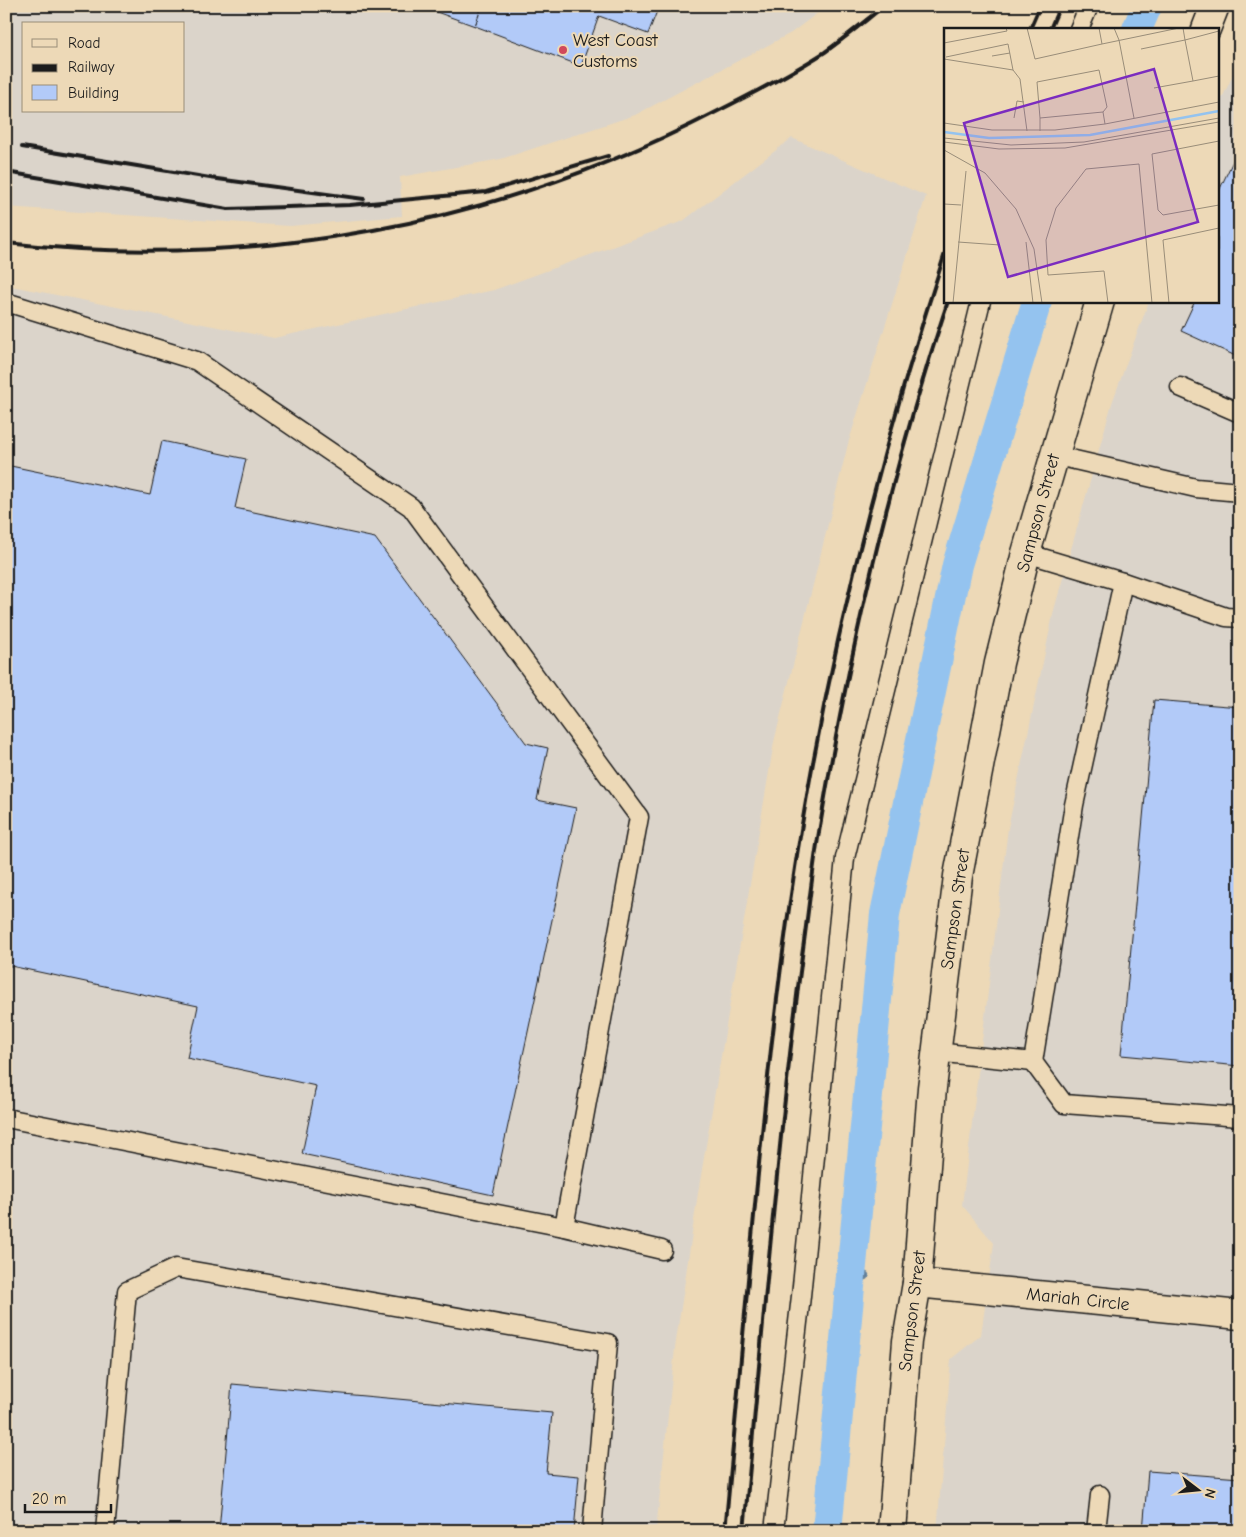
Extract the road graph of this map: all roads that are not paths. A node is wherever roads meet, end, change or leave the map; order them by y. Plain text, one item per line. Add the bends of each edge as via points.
1 (1090, 6) edge
2 (1215, 6) edge
3 (1079, 28) edge
4 (1206, 28) edge
5 (6, 302) edge
6 (981, 302) edge
7 (1100, 302) edge
8 (1180, 387) dead end
9 (1240, 413) edge
10 (1053, 455) junction
11 (1240, 492) edge
12 (1026, 553) junction
13 (1123, 582) junction
14 (1240, 618) edge
15 (936, 1052) junction
16 (1033, 1062) junction
17 (1240, 1117) edge
18 (6, 1118) edge
19 (564, 1227) junction
20 (662, 1250) dead end
21 (917, 1283) junction
22 (1240, 1315) edge
23 (1100, 1495) dead end
24 (105, 1531) edge
25 (592, 1531) edge
26 (774, 1531) edge
27 (892, 1531) edge
28 (1096, 1531) edge

1 - 3 lane
2 - 4 street
5 - 19 lane via 197,361 411,507 639,817
6 - 26 lane via 845,858
7 - 10 street, Sampson Street
8 - 9 lane
10 - 11 lane via 1196,488
10 - 12 street, Sampson Street
12 - 13 lane
12 - 15 street, Sampson Street via 999,663 958,876
13 - 14 lane via 1226,617
13 - 16 lane via 1074,805
15 - 16 lane
15 - 21 street, Sampson Street
16 - 17 lane via 1064,1104
18 - 19 lane
19 - 20 lane
21 - 22 street, Mariah Circle
21 - 27 street, Sampson Street via 907,1341
23 - 28 lane
24 - 25 lane via 127,1291 176,1268 608,1343

